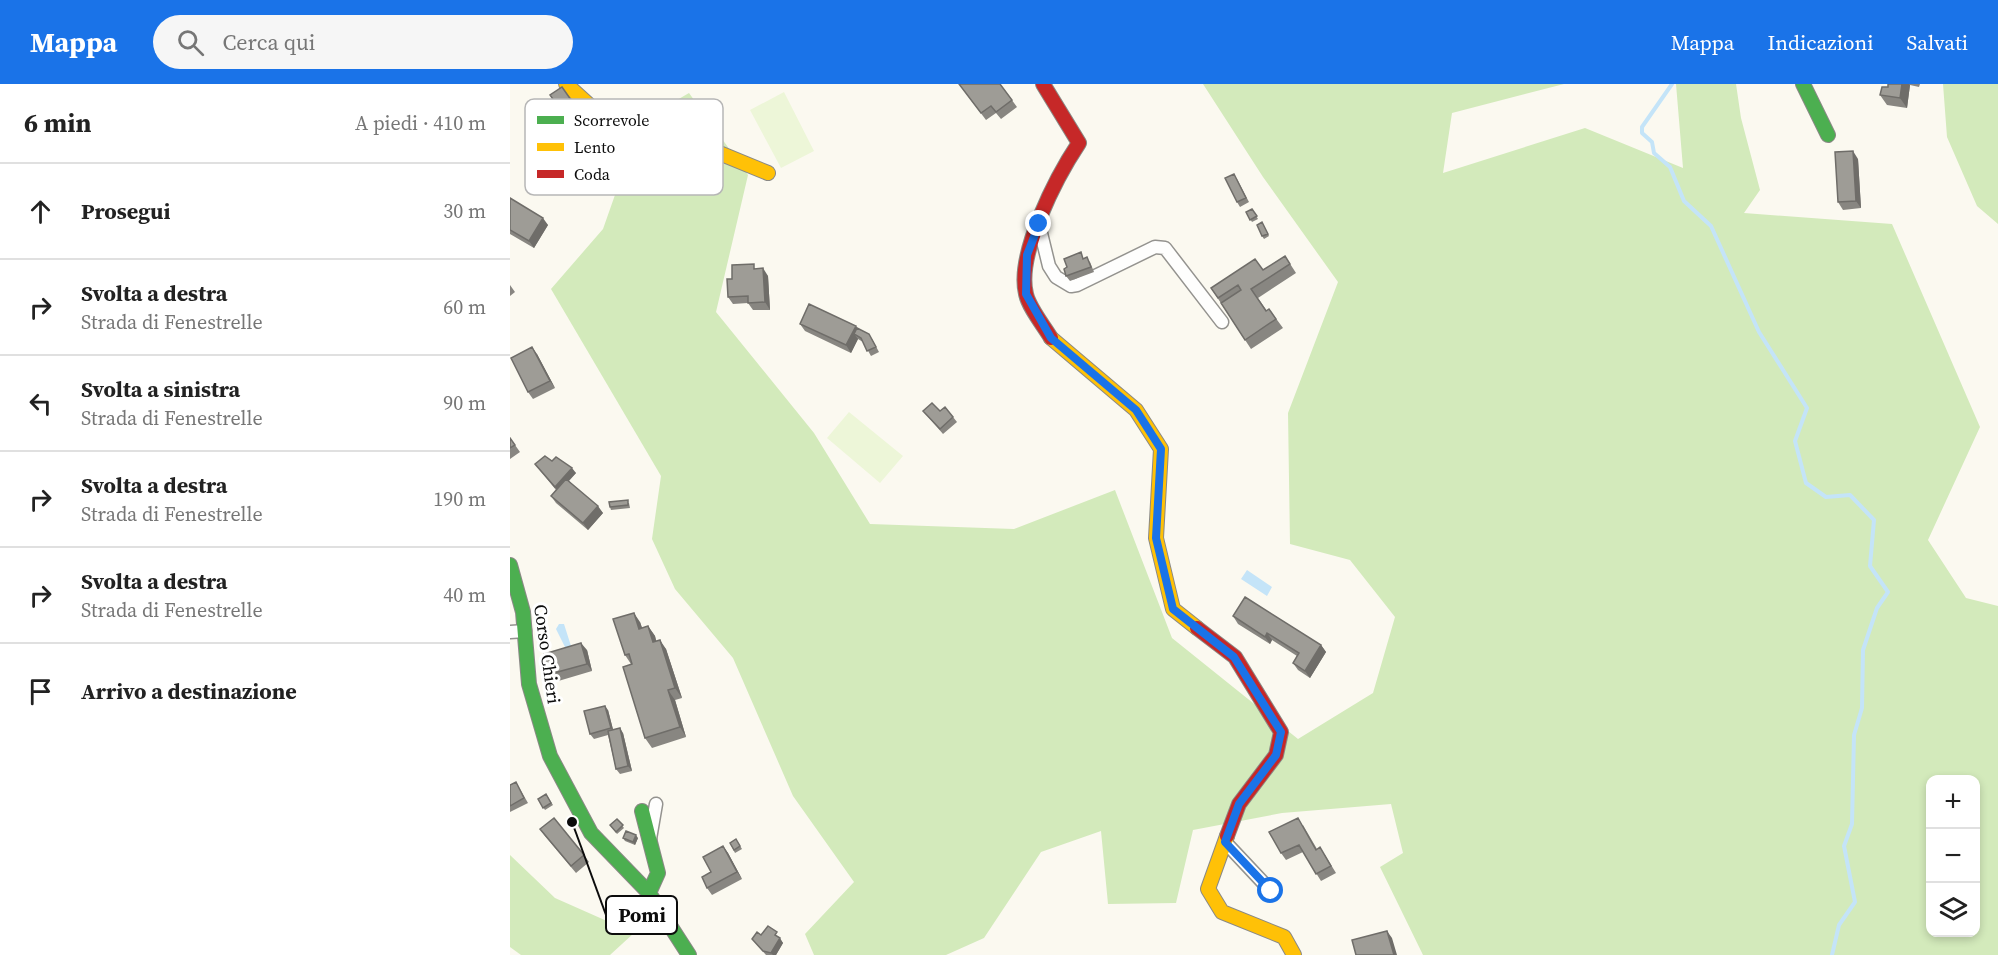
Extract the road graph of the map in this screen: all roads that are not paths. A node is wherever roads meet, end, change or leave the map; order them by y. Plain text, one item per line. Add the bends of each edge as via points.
1 (566, 84) edge
2 (1043, 84) edge
3 (1803, 84) edge
4 (582, 99) edge
5 (1828, 135) dead end
6 (723, 155) edge
7 (768, 173) dead end
8 (1039, 224) junction
9 (1222, 322) edge
10 (510, 565) edge
11 (525, 631) junction
12 (510, 632) edge
13 (656, 804) dead end
14 (642, 811) dead end
15 (650, 840) junction
16 (1225, 842) junction
17 (1271, 891) dead end
18 (649, 893) junction
19 (689, 955) edge
20 (1294, 955) edge

1 - 4 street
2 - 8 street via 1079,142 1058,175
3 - 5 street
6 - 7 street
8 - 9 street via 1049,266 1063,283 1077,285 1155,247 1165,248
8 - 16 street via 1027,255 1026,294 1051,338 1136,410 1161,449 1156,538 1173,609 1234,657 1281,732 1276,755 1239,804
10 - 11 street, Corso Chieri via 519,590
11 - 12 street
11 - 18 street, Corso Chieri via 529,684 550,756 567,792 591,833
13 - 15 street
14 - 15 street
15 - 18 street via 658,873
16 - 17 street
16 - 20 street via 1208,889 1212,896 1222,912 1284,937
18 - 19 street, Corso Chieri

